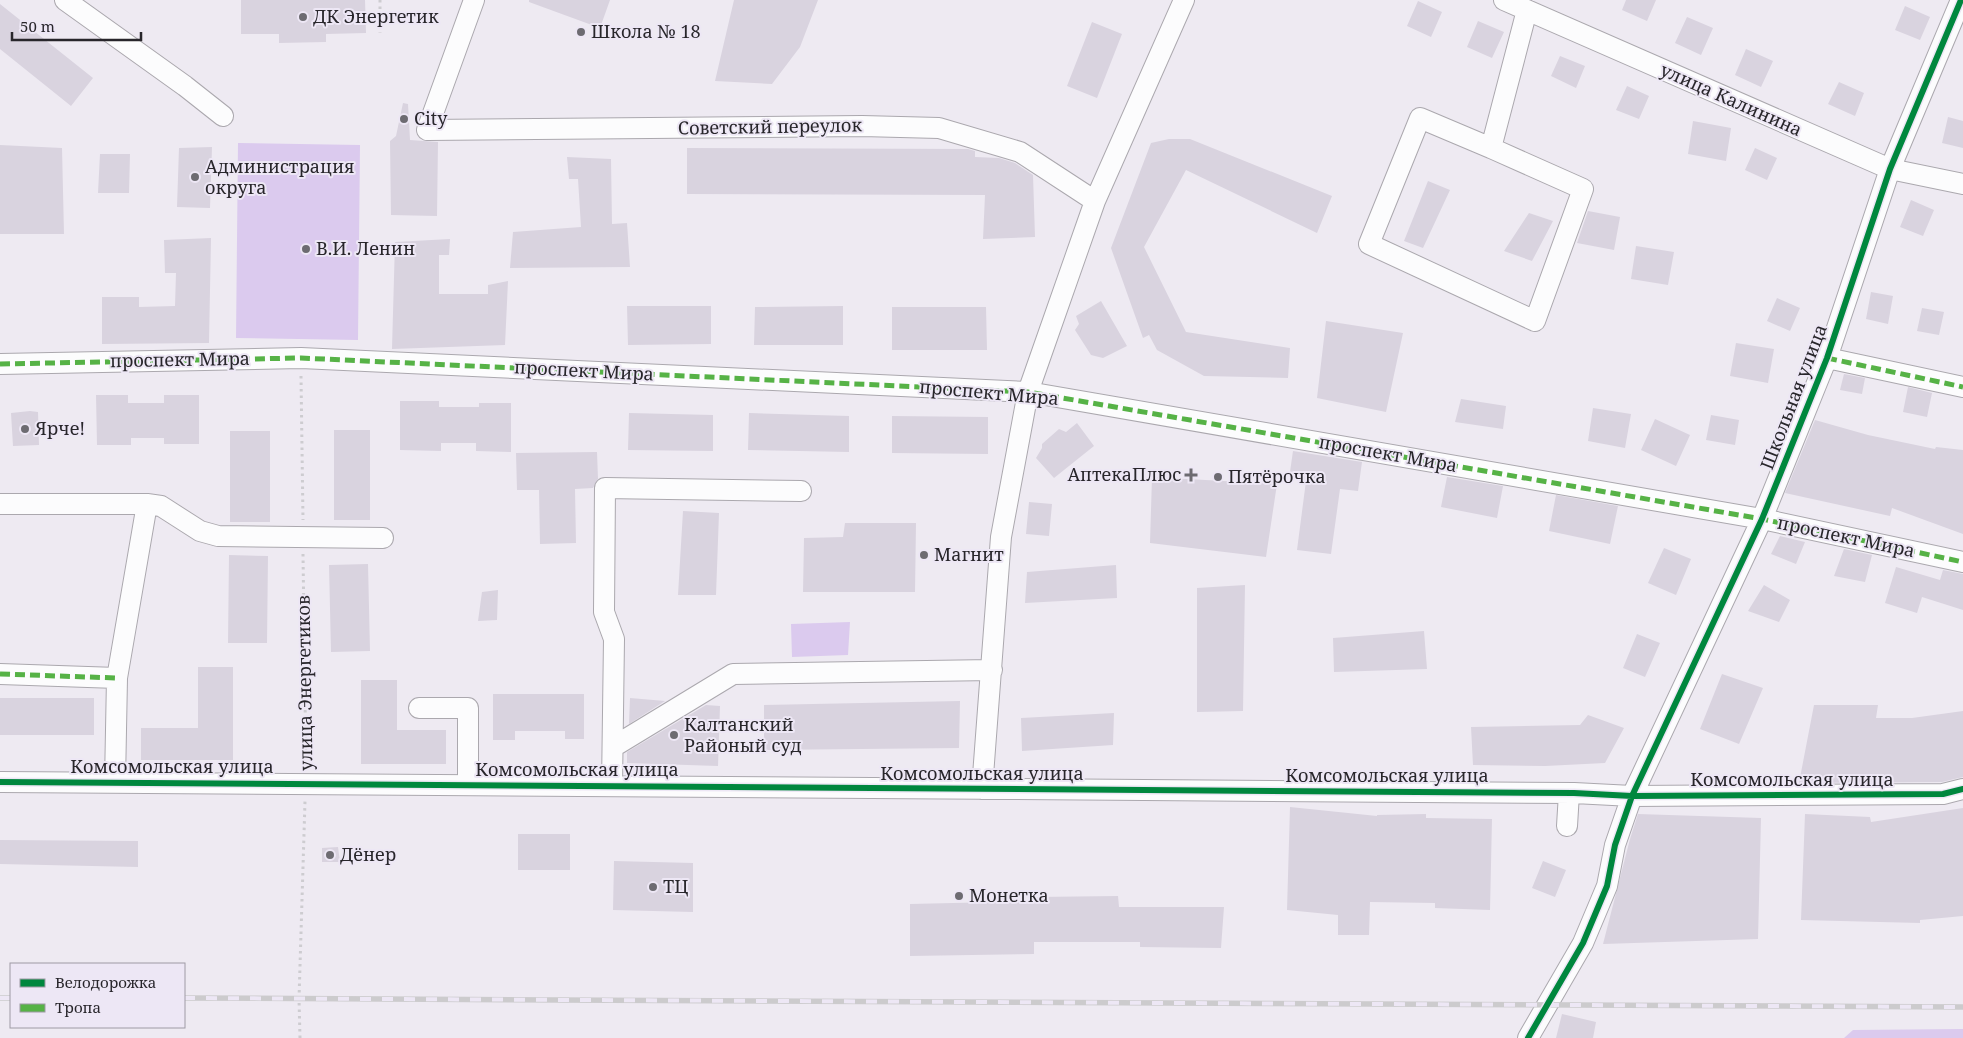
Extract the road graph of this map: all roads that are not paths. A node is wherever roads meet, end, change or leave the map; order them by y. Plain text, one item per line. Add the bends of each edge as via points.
1 (65, 0) edge
2 (474, 0) edge
3 (1184, 0) edge
4 (1504, 0) edge
5 (1960, 1) edge
6 (1527, 10) junction
7 (223, 116) dead end
8 (1491, 148) junction
9 (1890, 169) junction
10 (1963, 184) edge
11 (1095, 201) junction
12 (1827, 358) junction
13 (0, 364) edge
14 (1963, 387) edge
15 (1028, 392) junction
16 (801, 491) dead end
17 (0, 504) edge
18 (147, 504) junction
19 (1762, 519) junction
20 (383, 538) dead end
21 (1963, 562) edge
22 (992, 670) junction
23 (0, 674) edge
24 (117, 678) junction
25 (419, 708) dead end
26 (612, 747) junction
27 (0, 782) edge
28 (115, 782) junction
29 (468, 784) junction
30 (612, 786) junction
31 (982, 789) junction
32 (1963, 789) edge
33 (1568, 792) junction
34 (1632, 796) junction
35 (1567, 826) dead end
36 (1528, 1038) edge

1 - 7 street
2 - 11 street, Советский переулок via 427,130 939,128 1020,152
3 - 11 street
4 - 6 street, улица Калинина
5 - 9 street, Школьная улица
6 - 8 street
6 - 9 street, улица Калинина
8 - 8 street via 1420,118 1370,244 1535,321 1583,188
9 - 10 street, улица Калинина
9 - 12 street, Школьная улица
11 - 15 street
12 - 14 street
12 - 19 street, Школьная улица
13 - 15 street, проспект Мира via 301,358
15 - 19 street, проспект Мира
15 - 22 street via 1001,538
16 - 26 street via 606,488 604,612 614,639
17 - 18 street
18 - 20 street via 161,506 200,531 218,536
18 - 24 street
19 - 21 street, проспект Мира
19 - 34 street, Школьная улица
22 - 26 street via 733,674
22 - 31 street
23 - 24 street
24 - 28 street
25 - 29 street via 468,708
26 - 30 street
27 - 28 street, Комсомольская улица
28 - 29 street, Комсомольская улица
29 - 30 street, Комсомольская улица
30 - 31 street, Комсомольская улица
31 - 33 street, Комсомольская улица
32 - 34 street, Комсомольская улица via 1944,794
33 - 34 street, Комсомольская улица
33 - 35 street
34 - 36 street, Школьная улица via 1615,845 1607,886 1583,943

